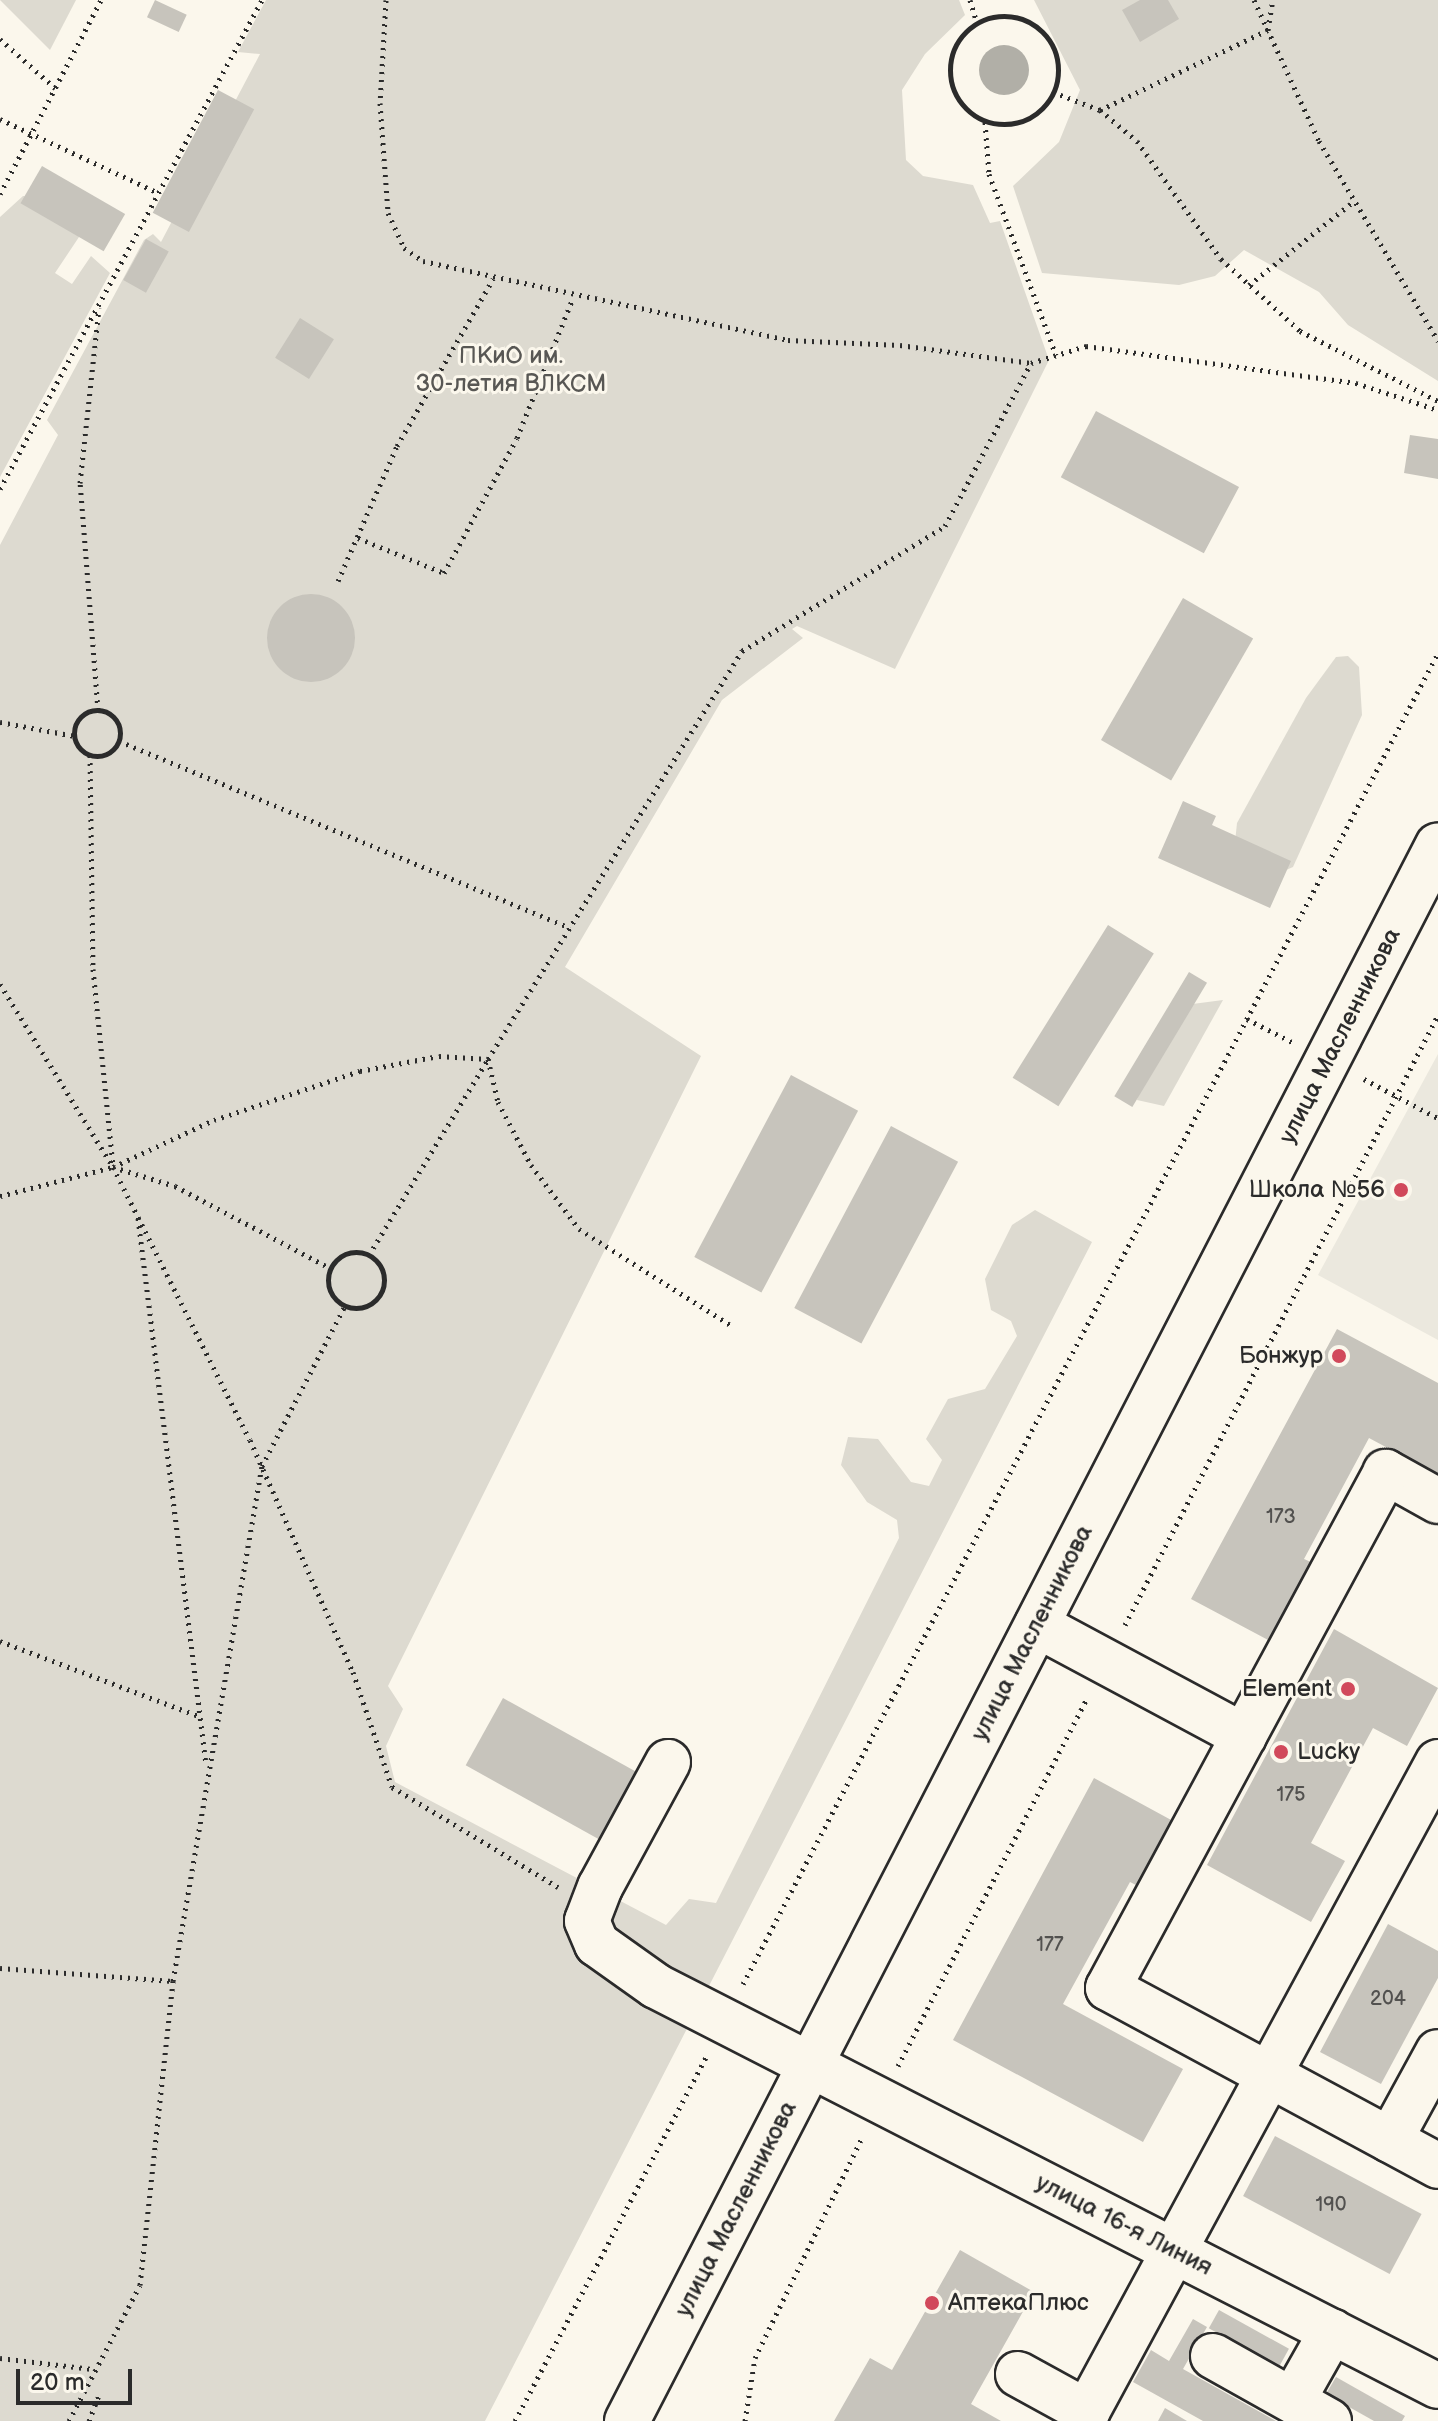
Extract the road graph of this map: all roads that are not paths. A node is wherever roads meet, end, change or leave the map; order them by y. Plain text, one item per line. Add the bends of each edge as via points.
1 (1438, 845) edge
2 (1438, 1501) edge
3 (1037, 1625) junction
4 (1244, 1736) junction
5 (668, 1762) dead end
6 (1438, 1762) edge
7 (1438, 2052) edge
8 (810, 2064) junction
9 (1269, 2075) junction
10 (1390, 2140) junction
11 (1438, 2166) edge
12 (1174, 2250) junction
13 (1332, 2331) junction
14 (1213, 2356) dead end
15 (1018, 2374) dead end
16 (1438, 2386) edge
17 (1311, 2411) edge
18 (1084, 2416) edge
19 (627, 2421) edge

1 - 3 main road, улица Масленникова
2 - 4 main road via 1386,1472
3 - 4 main road
3 - 8 main road, улица Масленникова
4 - 9 main road via 1108,1988
5 - 8 main road, улица 16-я Линия via 587,1921 597,1944 724,2021
6 - 9 main road
7 - 10 main road
8 - 12 main road, улица 16-я Линия
8 - 19 main road, улица Масленникова
9 - 10 main road
9 - 12 main road
10 - 11 main road
12 - 13 main road, улица 16-я Линия
12 - 18 main road
13 - 16 main road, улица 16-я Линия
13 - 17 main road
14 - 17 main road
15 - 18 main road

